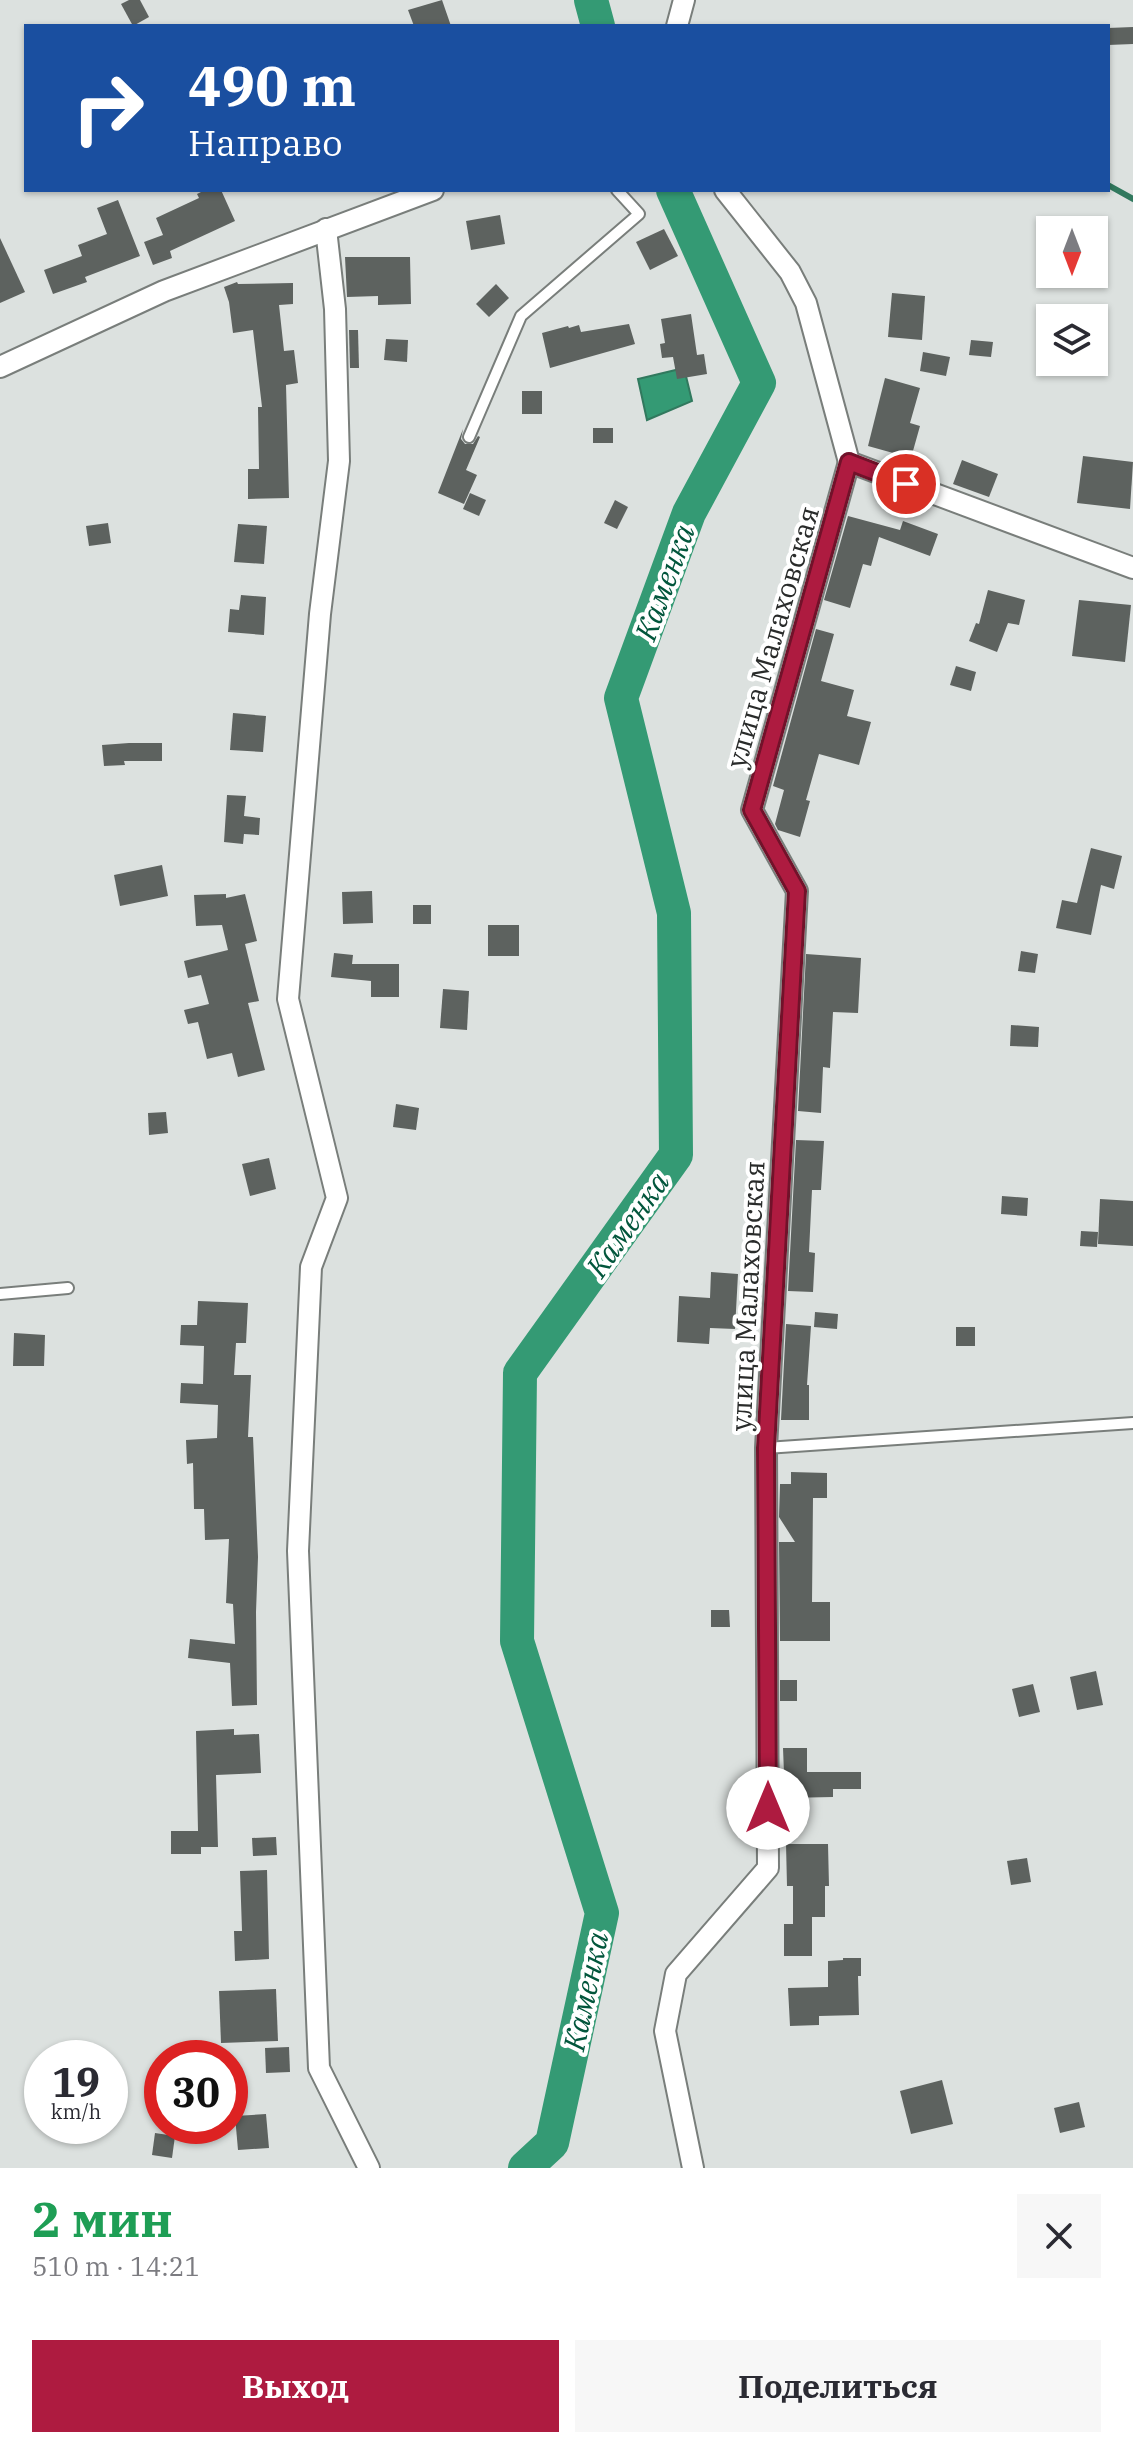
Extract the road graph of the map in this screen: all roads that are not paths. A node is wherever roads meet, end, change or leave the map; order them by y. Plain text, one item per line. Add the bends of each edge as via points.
1 (684, 0) edge
2 (678, 24) edge
3 (428, 192) edge
4 (619, 192) edge
5 (727, 192) edge
6 (326, 229) junction
7 (0, 367) edge
8 (469, 437) dead end
9 (849, 462) junction
10 (1133, 568) edge
11 (68, 1288) dead end
12 (0, 1294) edge
13 (1133, 1423) edge
14 (766, 1448) junction
15 (369, 2168) edge
16 (693, 2168) edge

1 - 2 street
3 - 6 street
4 - 8 lane via 639,214 521,316
5 - 9 street via 790,272 806,303
6 - 7 street via 164,291
6 - 15 street via 335,309 339,461 320,614 288,999 337,1198 311,1267 298,1551 319,2068
9 - 10 street
9 - 14 street, улица Малаховская via 752,810 797,891
11 - 12 lane
13 - 14 lane
14 - 16 street, улица Малаховская via 768,1868 676,1974 665,2031

